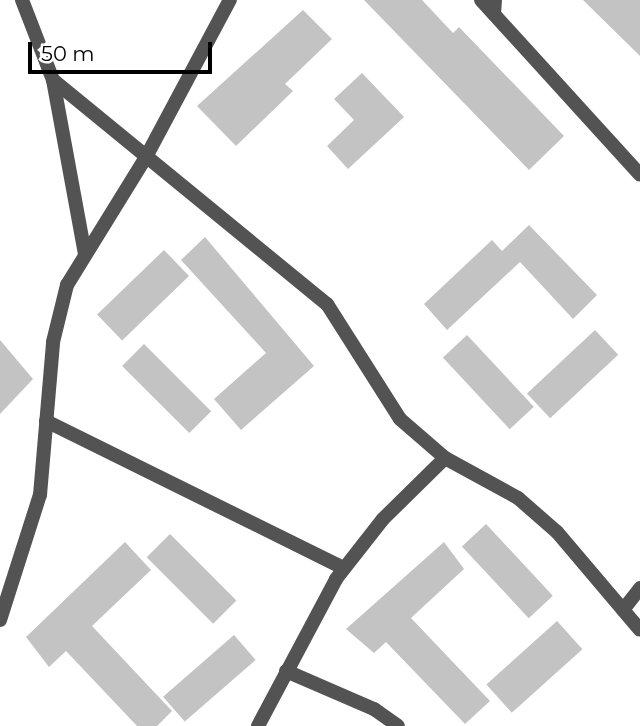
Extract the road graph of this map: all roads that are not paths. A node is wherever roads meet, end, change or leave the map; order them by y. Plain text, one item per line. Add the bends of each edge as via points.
1 (22, 0) edge
2 (230, 0) edge
3 (481, 0) edge
4 (495, 7) edge
5 (53, 80) junction
6 (146, 157) junction
7 (640, 175) edge
8 (85, 254) junction
9 (46, 421) junction
10 (445, 458) junction
11 (344, 568) junction
12 (640, 588) edge
13 (623, 610) junction
14 (0, 620) edge
15 (640, 630) edge
16 (286, 671) junction
17 (258, 726) edge
18 (398, 726) edge

1 - 5 street
2 - 6 street
3 - 4 street
4 - 7 street
5 - 6 street
5 - 8 street
6 - 8 street
6 - 10 street via 327,304 400,419
8 - 9 street via 67,285 53,342
9 - 11 street
9 - 14 street via 40,495
10 - 11 street
10 - 13 street via 518,498 558,533
11 - 16 street
12 - 13 street
13 - 15 street
16 - 17 street
16 - 18 street via 374,709

